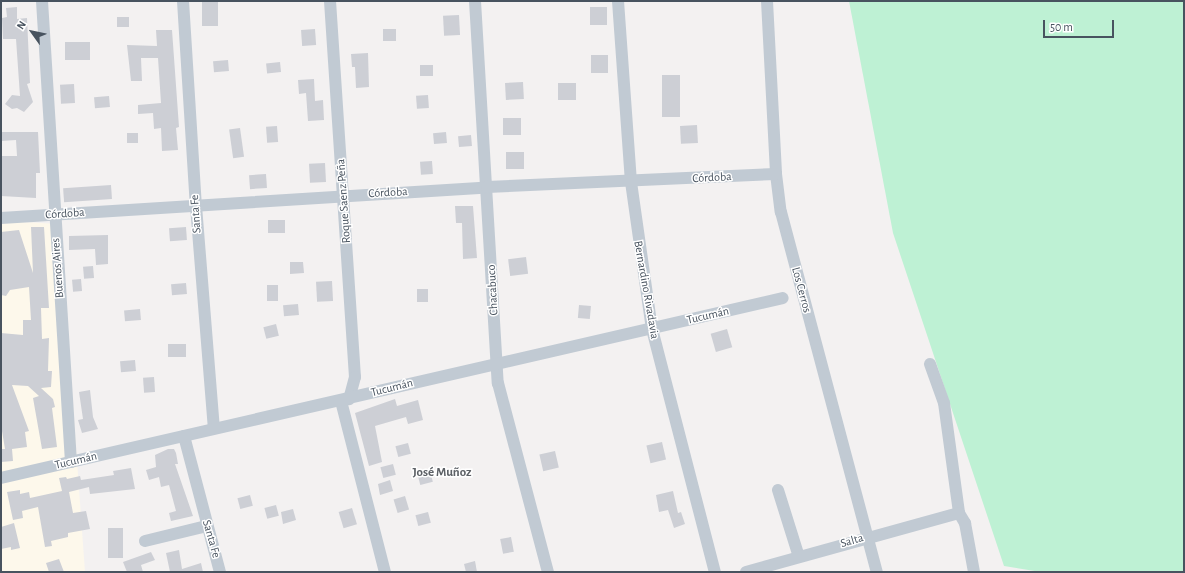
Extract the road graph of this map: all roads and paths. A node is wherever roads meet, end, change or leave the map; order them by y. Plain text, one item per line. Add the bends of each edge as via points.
1 (42, 1) edge
2 (182, 1) edge
3 (330, 1) edge
4 (476, 1) edge
5 (618, 1) edge
6 (767, 1) edge
7 (776, 174) junction
8 (632, 182) junction
9 (487, 188) junction
10 (344, 196) junction
11 (196, 206) junction
12 (54, 214) junction
13 (1, 218) edge
14 (783, 298) dead end
15 (652, 329) junction
16 (497, 362) junction
17 (930, 364) dead end
18 (345, 400) junction
19 (214, 428) junction
20 (184, 436) junction
21 (71, 462) junction
22 (1, 478) edge
23 (778, 490) dead end
24 (959, 513) junction
25 (207, 526) junction
26 (867, 537) junction
27 (145, 541) dead end
28 (799, 557) junction
29 (220, 572) edge
30 (386, 572) edge
31 (548, 572) edge
32 (715, 572) edge
33 (746, 572) edge
34 (877, 572) edge
35 (974, 572) edge

1 - 12 street, Buenos Aires
2 - 11 street, Santa Fe
3 - 10 street, Roque Saenz Peña
4 - 9 street, Chacabuco
5 - 8 street, Bernardino Rivadavia
6 - 7 street, Los Cerros
7 - 8 street, Córdoba
7 - 26 street, Los Cerros via 785,228
8 - 9 street, Córdoba
8 - 15 street, Bernardino Rivadavia
9 - 10 street, Córdoba
9 - 16 street, Chacabuco
10 - 11 street, Córdoba
10 - 18 street, Roque Saenz Peña via 355,377
11 - 12 street, Córdoba
11 - 19 street, Santa Fe
12 - 13 street, Córdoba
12 - 21 street, Buenos Aires
14 - 15 street, Tucumán
15 - 16 street, Tucumán
15 - 32 street, Bernardino Rivadavia
16 - 18 street, Tucumán
16 - 31 street, Chacabuco via 498,383
17 - 24 street via 944,403
18 - 19 street, Tucumán
18 - 30 street
19 - 20 street, Tucumán
20 - 21 street, Tucumán
20 - 25 street, Santa Fe
21 - 22 street, Tucumán
23 - 28 street
24 - 26 street, Salta
24 - 35 street via 965,523
25 - 27 street
25 - 29 street, Santa Fe
26 - 28 street, Salta
26 - 34 street, Los Cerros
28 - 33 street, Salta

